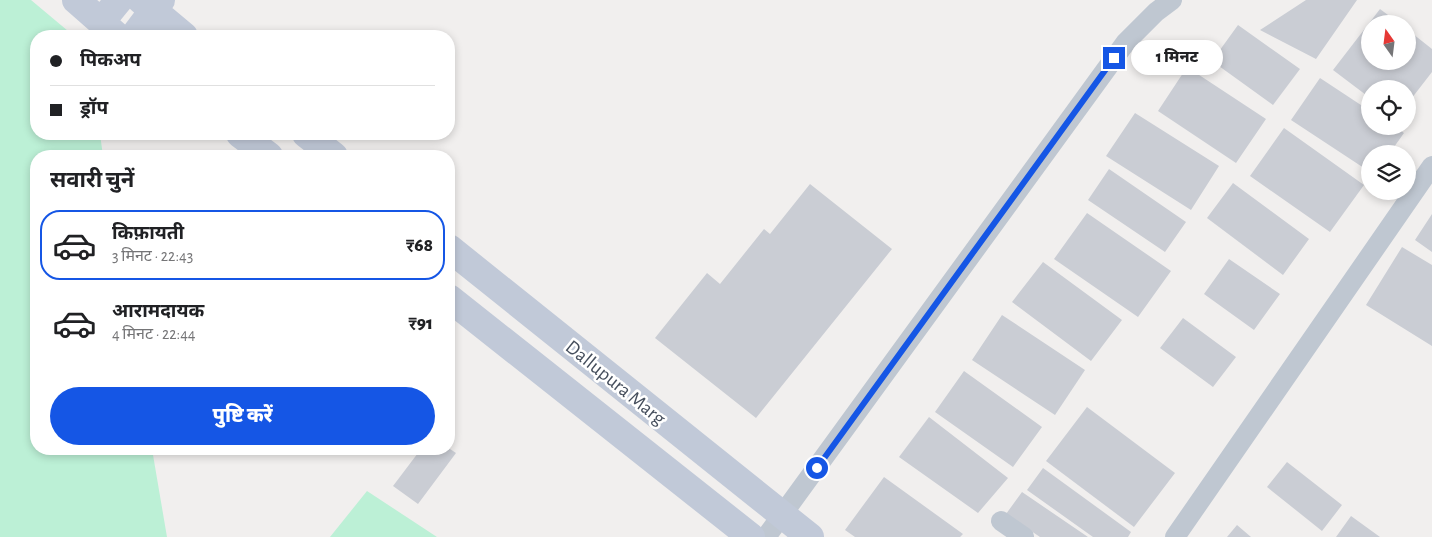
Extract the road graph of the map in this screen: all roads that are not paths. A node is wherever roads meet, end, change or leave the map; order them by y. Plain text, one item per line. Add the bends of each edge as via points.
1 (76, 0) edge
2 (119, 0) edge
3 (1172, 0) edge
4 (151, 4) edge
5 (109, 29) edge
6 (137, 30) edge
7 (178, 30) edge
8 (248, 140) edge
9 (314, 140) edge
10 (260, 150) edge
11 (326, 150) edge
12 (1432, 166) edge
13 (455, 253) edge
14 (455, 303) edge
15 (783, 515) junction
16 (1001, 521) dead end
17 (751, 537) edge
18 (766, 537) edge
19 (810, 537) edge
20 (1024, 537) edge
21 (1175, 537) edge

1 - 5 main road
2 - 5 main road
3 - 15 street via 1126,42
4 - 6 main road
4 - 7 main road
8 - 10 main road
9 - 11 main road
12 - 21 street
13 - 15 main road, Dallupura Marg
14 - 17 main road, Dallupura Marg
15 - 18 street
15 - 19 main road, Dallupura Marg
16 - 20 street

